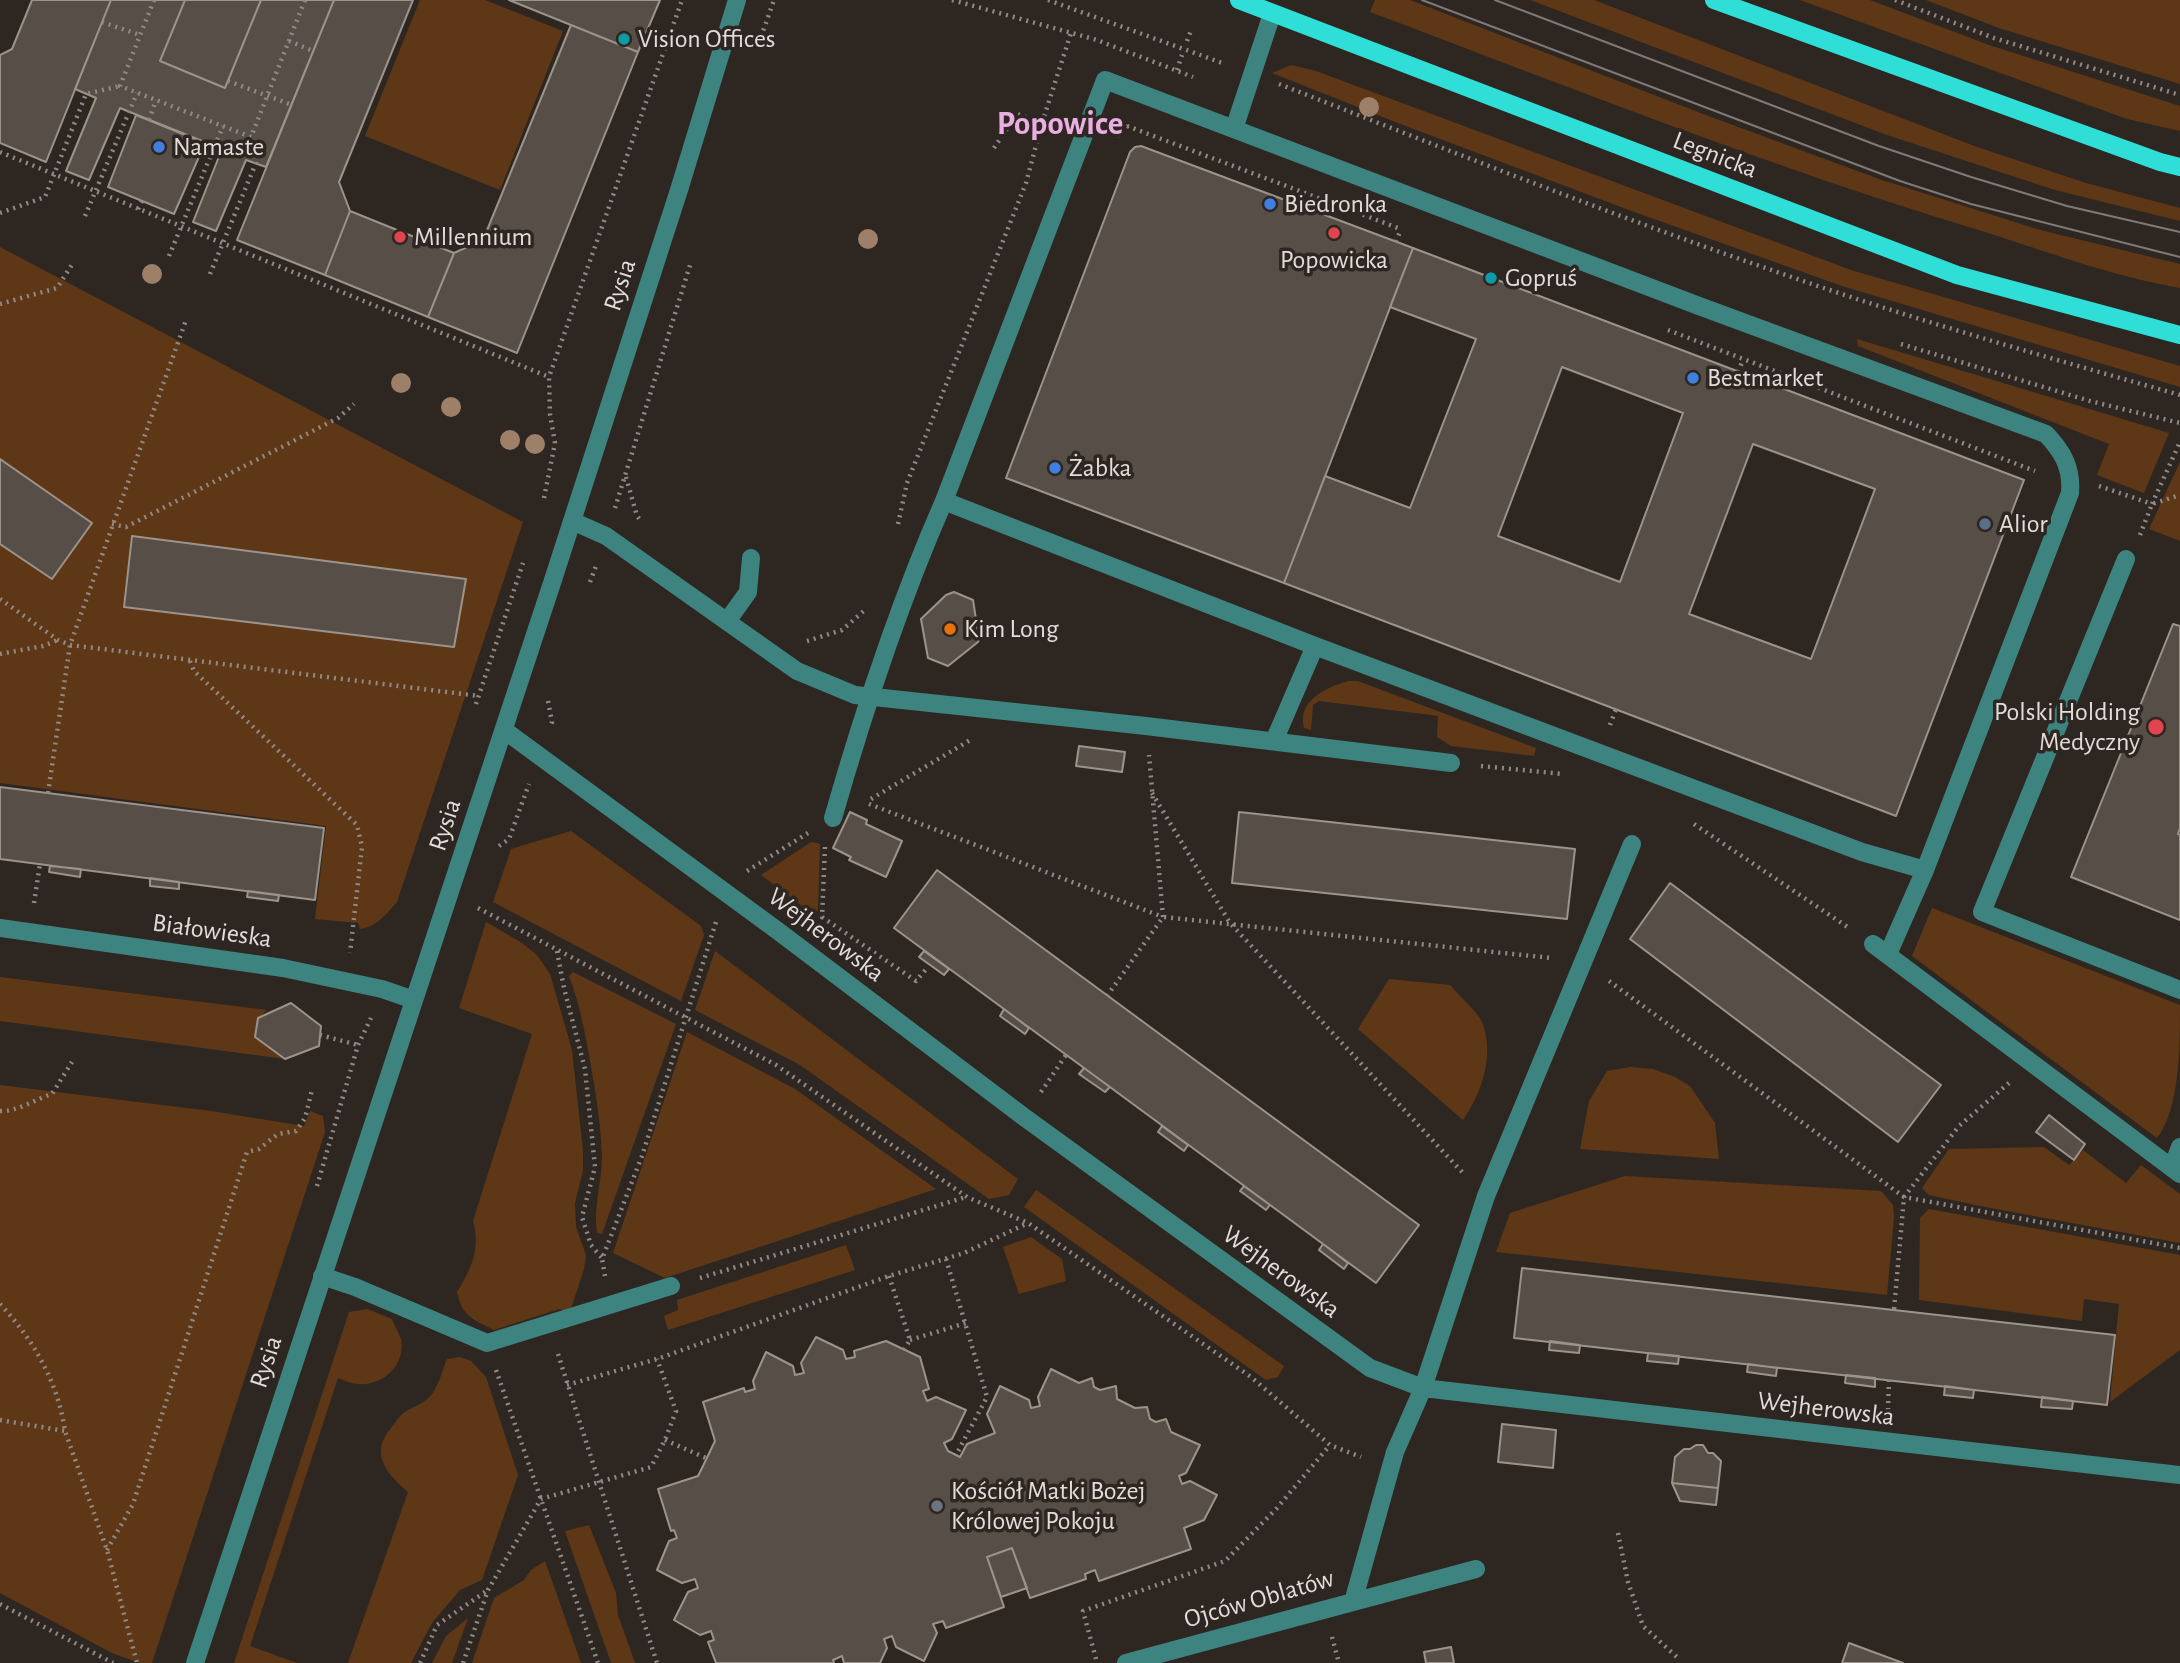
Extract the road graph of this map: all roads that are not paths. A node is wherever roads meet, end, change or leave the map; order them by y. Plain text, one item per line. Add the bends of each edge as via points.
1 (737, 0) edge
2 (1239, 0) edge
3 (1714, 0) edge
4 (1272, 14) junction
5 (1234, 129) junction
6 (2180, 167) edge
7 (2180, 335) edge
8 (944, 501) junction
9 (572, 522) junction
10 (751, 558) dead end
11 (2126, 559) dead end
12 (728, 620) junction
13 (1315, 646) junction
14 (868, 698) junction
15 (503, 730) junction
16 (1274, 741) junction
17 (1451, 763) road end
18 (833, 818) dead end
19 (1632, 844) dead end
20 (1925, 870) junction
21 (0, 928) edge
22 (2180, 990) edge
23 (414, 1000) junction
24 (2180, 1147) edge
25 (2176, 1171) edge
26 (322, 1276) junction
27 (671, 1286) road end
28 (1423, 1388) junction
29 (2180, 1475) edge
30 (1476, 1569) dead end
31 (1353, 1602) junction
32 (195, 1663) edge
33 (1126, 1663) edge

1 - 9 street, Rysia
2 - 4 main road, Legnicka
3 - 6 main road
4 - 5 street
4 - 7 main road, Legnicka via 1957,275
5 - 8 street via 1105,80
5 - 20 street via 2046,434 2060,448 2071,477 2070,493
8 - 13 street
8 - 14 street
9 - 12 street via 606,536
9 - 15 street, Rysia
10 - 12 street via 748,592
11 - 22 street via 1982,912
12 - 14 street via 797,671
13 - 16 street
13 - 20 street via 1862,852
14 - 16 street
14 - 18 street
15 - 23 street, Rysia
15 - 28 street, Wejherowska via 1370,1368
16 - 17 street
19 - 28 street, Ojców Oblatów via 1486,1196
20 - 25 street via 1880,949
21 - 23 street, Białowieska via 283,968
23 - 26 street, Rysia
24 - 25 street
26 - 27 street via 487,1343
26 - 32 street, Rysia
28 - 29 street, Wejherowska
28 - 31 street, Ojców Oblatów via 1395,1452
30 - 31 street
31 - 33 street, Ojców Oblatów

